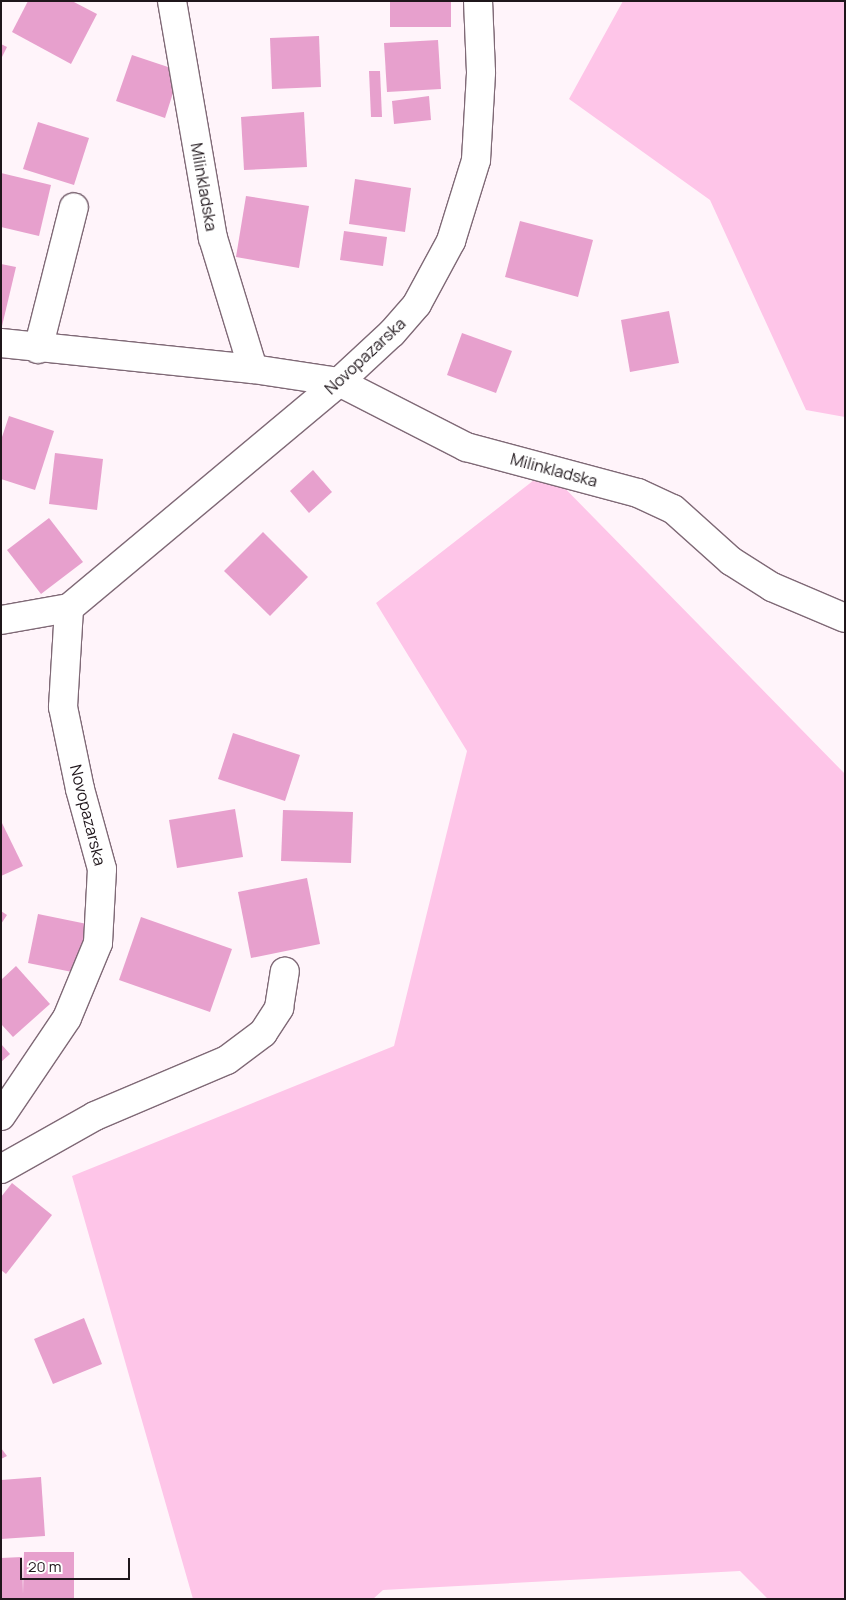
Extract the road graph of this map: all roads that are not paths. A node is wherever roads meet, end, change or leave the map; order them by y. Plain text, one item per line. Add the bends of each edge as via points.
1 (172, 1) edge
2 (478, 1) edge
3 (74, 207) dead end
4 (1, 343) edge
5 (38, 349) junction
6 (253, 369) junction
7 (338, 382) junction
8 (69, 608) junction
9 (840, 616) edge
10 (1, 620) edge
11 (285, 971) dead end
12 (68, 1018) junction
13 (1, 1082) edge
14 (1, 1116) edge
15 (1, 1169) edge

1 - 6 street, Milinkladska via 213,238
2 - 7 street, Novopazarska via 480,72 476,160 451,241 417,304 392,333
3 - 5 street
4 - 5 street, Milinkladska
5 - 6 street, Milinkladska
6 - 7 street, Milinkladska
7 - 8 street, Novopazarska
7 - 9 street, Milinkladska via 466,448 638,493 673,510 731,561 772,588
8 - 10 street
8 - 12 street, Novopazarska via 63,707 80,789 102,869 98,943
11 - 15 street via 279,1008 262,1033 227,1060 96,1116
12 - 13 street
12 - 14 street, Novopazarska

